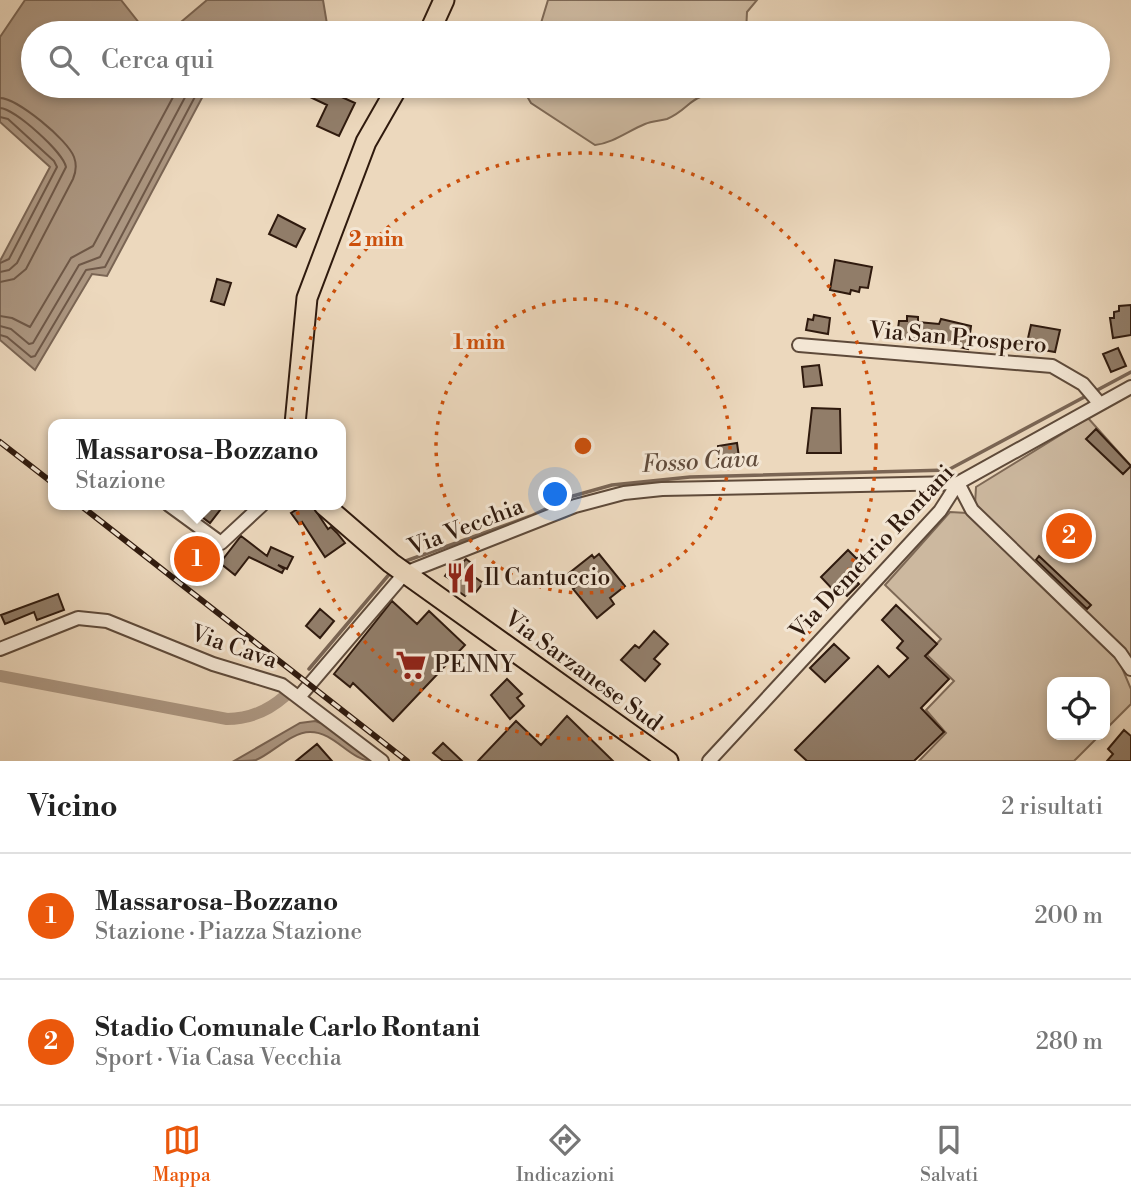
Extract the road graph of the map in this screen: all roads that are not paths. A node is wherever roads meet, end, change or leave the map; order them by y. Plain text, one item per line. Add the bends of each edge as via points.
1 (444, 0) edge
2 (434, 21) edge
3 (391, 98) edge
4 (799, 345) dead end
5 (1131, 387) edge
6 (1095, 397) junction
7 (295, 419) edge
8 (958, 483) junction
9 (176, 510) edge
10 (257, 510) edge
11 (330, 510) edge
12 (400, 569) junction
13 (0, 649) edge
14 (1131, 669) edge
15 (299, 697) junction
16 (382, 761) edge
17 (668, 761) edge
18 (709, 761) edge

1 - 2 main road
3 - 7 main road via 366,142 307,298
4 - 6 street, Via San Prospero via 1027,361 1052,366 1083,384
5 - 6 street, Via Demetrio Rontani
6 - 8 street, Via Demetrio Rontani
8 - 12 street, Via Vecchia via 624,493
8 - 14 street via 972,510 1120,653
8 - 18 street, Via Demetrio Rontani via 940,511
9 - 10 street via 221,543
11 - 12 main road, Via Sarzanese Sud
12 - 15 street
12 - 17 main road, Via Sarzanese Sud
13 - 15 street, Via Cava via 78,618 107,621 213,664 282,685
15 - 16 street, Via Cava

